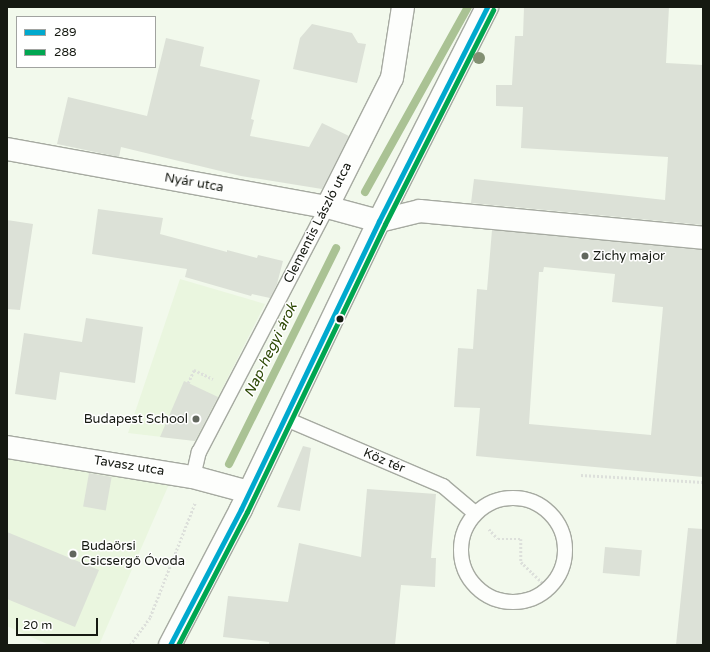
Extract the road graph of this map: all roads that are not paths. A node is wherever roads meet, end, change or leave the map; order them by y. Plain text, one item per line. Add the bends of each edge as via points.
1 (403, 7) edge
2 (487, 7) edge
3 (7, 149) edge
4 (327, 207) junction
5 (379, 221) junction
6 (703, 238) edge
7 (286, 419) junction
8 (7, 447) edge
9 (192, 477) junction
10 (249, 492) junction
11 (475, 513) junction
12 (170, 645) edge

1 - 4 street, Clementis László utca via 392,78
2 - 5 street
3 - 4 street, Nyár utca
4 - 5 street, Nyár utca
4 - 9 lane, Clementis László utca via 199,452
5 - 6 street via 420,211
5 - 7 street
7 - 10 street
7 - 11 lane, Köz tér via 443,486
8 - 9 street, Tavasz utca
9 - 10 street, Tavasz utca
10 - 12 street
11 - 11 lane via 462,534 461,559 470,581 490,598 507,602 533,599 549,589 562,569 565,556 561,529 548,511 519,498 496,500

